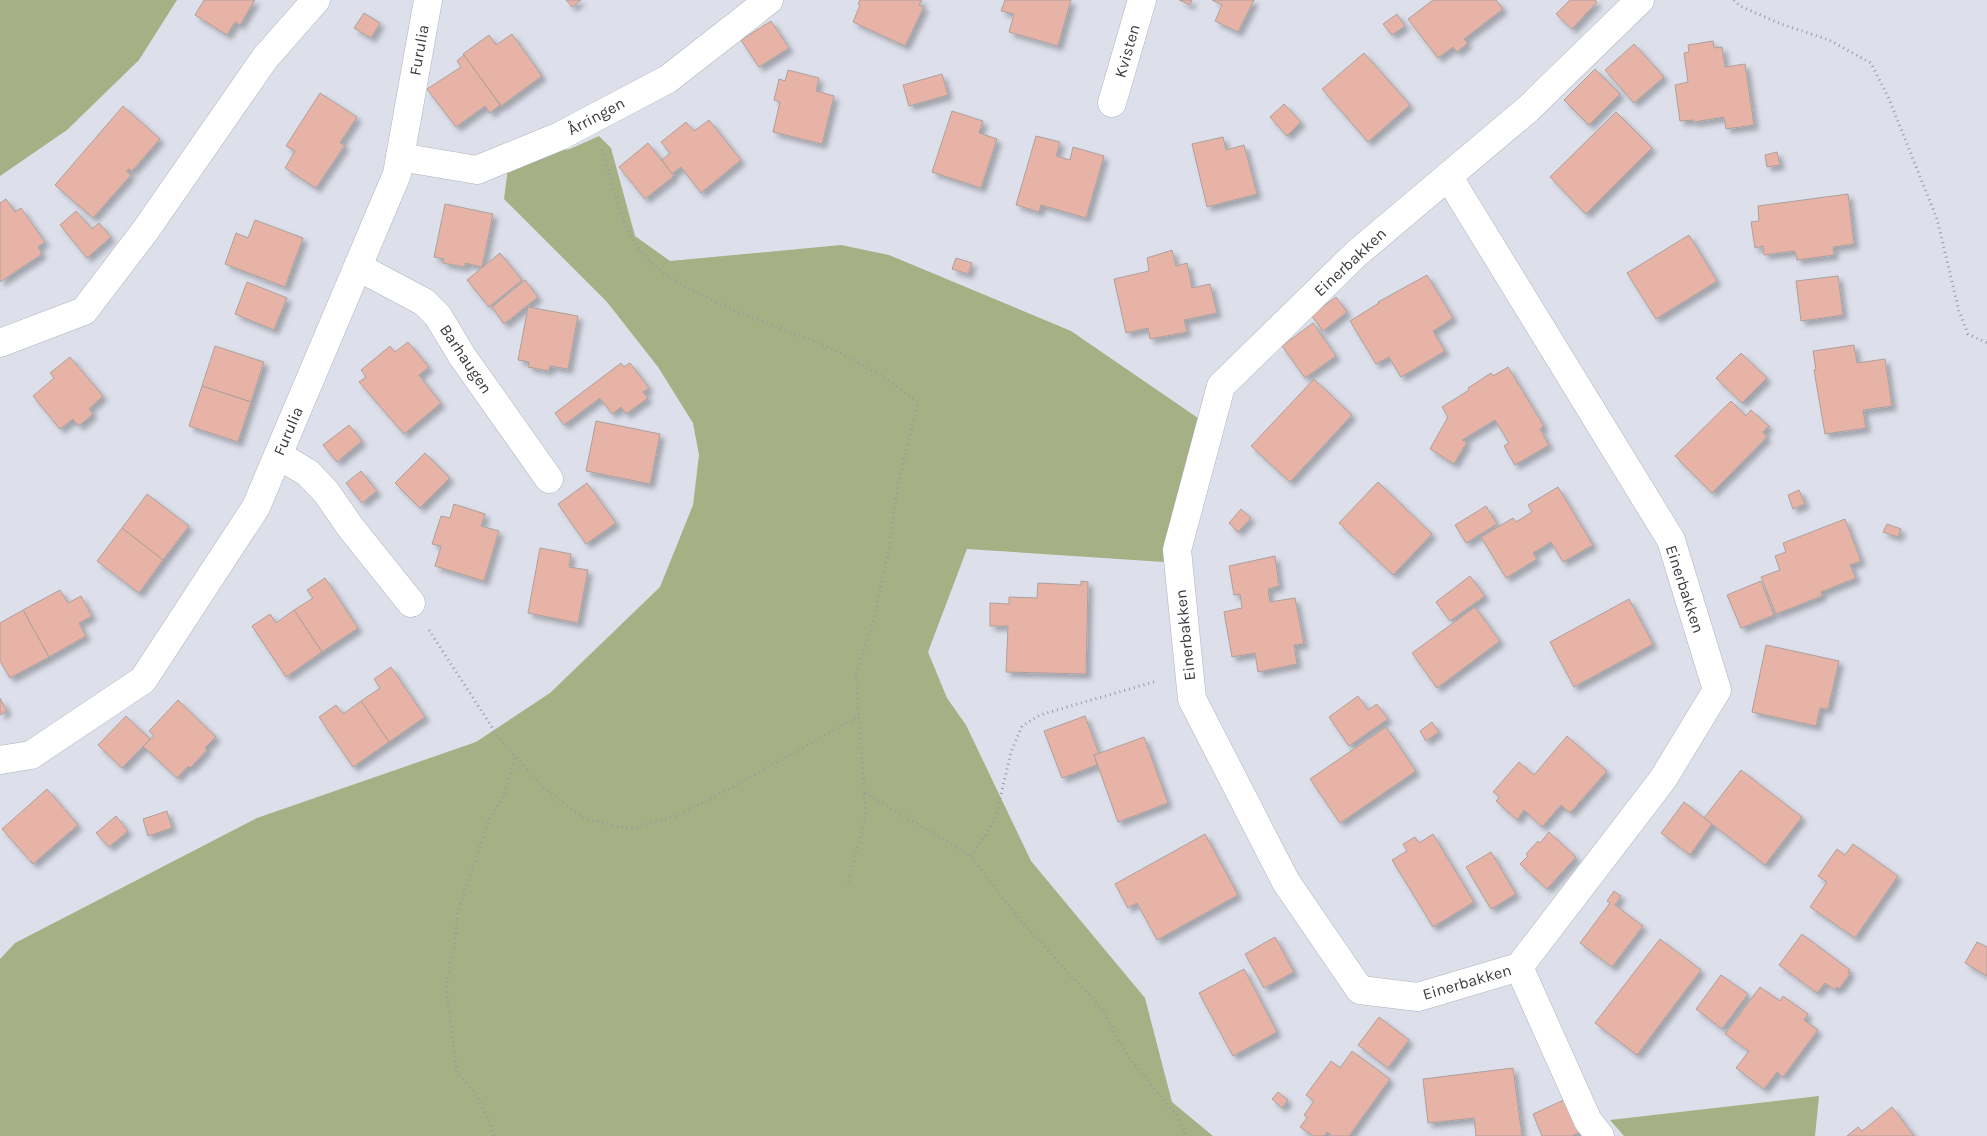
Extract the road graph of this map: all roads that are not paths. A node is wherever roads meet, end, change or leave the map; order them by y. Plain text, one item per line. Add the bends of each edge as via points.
1 (316, 0) edge
2 (428, 0) edge
3 (769, 0) edge
4 (1142, 0) edge
5 (1640, 0) edge
6 (1112, 102) dead end
7 (400, 157) junction
8 (1448, 176) junction
9 (358, 267) junction
10 (0, 343) edge
11 (278, 455) junction
12 (549, 479) dead end
13 (411, 602) road end
14 (0, 760) edge
15 (1519, 967) junction
16 (1600, 1136) edge

1 - 10 street via 265,58 145,231 84,311
2 - 7 street, Furulia
3 - 7 street, Årringen via 668,78 560,136 477,170
4 - 6 street, Kvisten
5 - 8 street, Einerbakken via 1528,109
7 - 9 street, Furulia via 397,174
8 - 15 street, Einerbakken via 1671,540 1717,690 1663,779
8 - 15 street, Einerbakken via 1356,254 1221,386 1177,550 1192,699 1286,882 1360,990 1418,997
9 - 11 street, Furulia
9 - 12 street, Barhaugen via 424,302 438,316 462,356
11 - 13 street via 308,473 326,492
11 - 14 street, Furulia via 256,507 143,680 30,755
15 - 16 street, Einerbakken via 1588,1121

